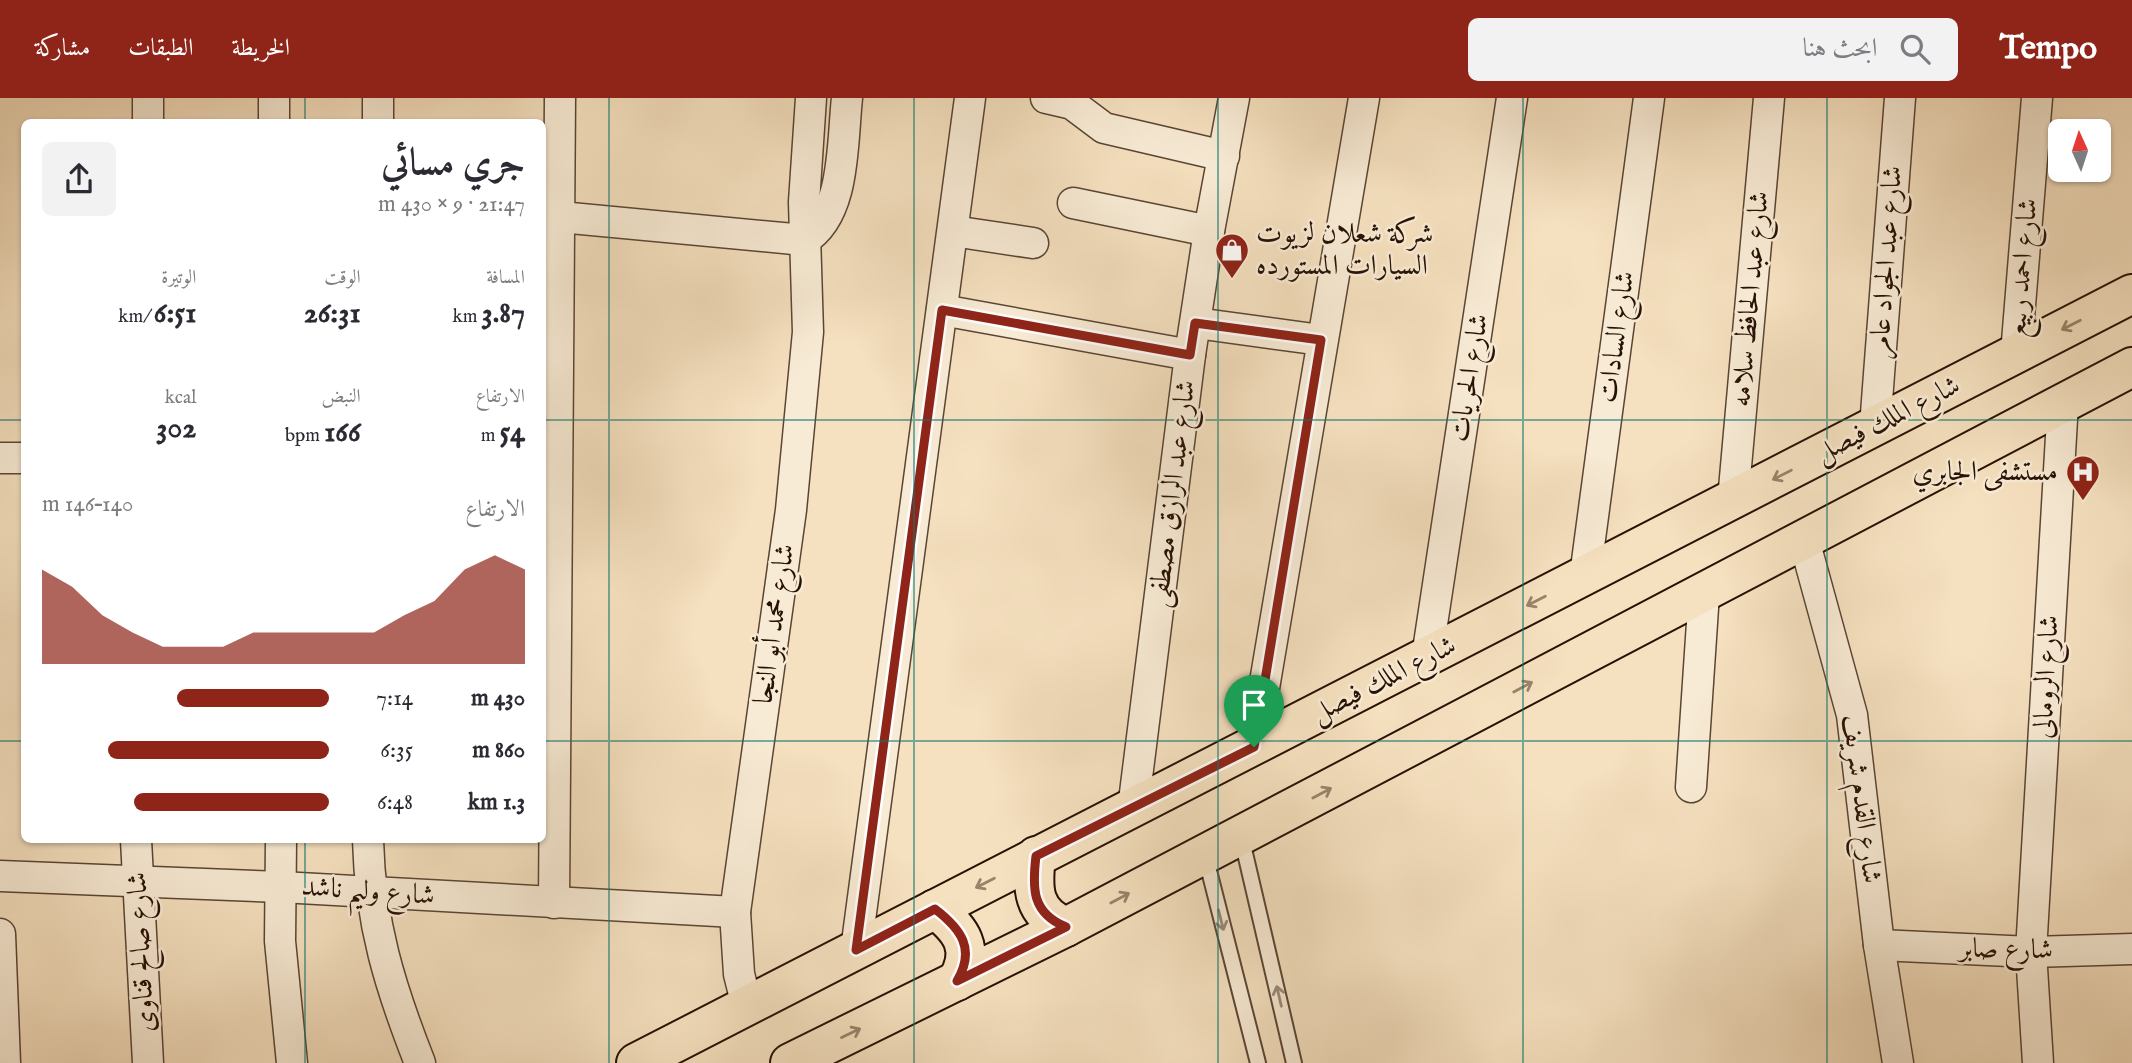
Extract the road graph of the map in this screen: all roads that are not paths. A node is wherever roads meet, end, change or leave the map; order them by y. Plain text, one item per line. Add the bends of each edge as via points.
1 (148, 98) edge
2 (274, 98) edge
3 (378, 98) edge
4 (560, 98) edge
5 (811, 98) edge
6 (847, 98) edge
7 (971, 98) edge
8 (1046, 98) edge
9 (1234, 98) edge
10 (1364, 98) edge
11 (1512, 98) edge
12 (1649, 98) edge
13 (1769, 98) edge
14 (1900, 98) edge
15 (2036, 98) edge
16 (148, 119) edge
17 (274, 119) edge
18 (378, 119) edge
19 (1224, 156) junction
20 (551, 174) edge
21 (1073, 203) dead end
22 (560, 217) junction
23 (953, 231) junction
24 (1209, 231) junction
25 (804, 240) junction
26 (1033, 243) dead end
27 (2132, 294) edge
28 (942, 310) junction
29 (1195, 323) junction
30 (1321, 340) junction
31 (2016, 354) junction
32 (1190, 355) junction
33 (2132, 367) edge
34 (2063, 402) junction
35 (1875, 427) junction
36 (0, 458) edge
37 (21, 458) edge
38 (550, 463) edge
39 (1733, 500) junction
40 (1804, 540) junction
41 (1585, 576) junction
42 (1704, 593) junction
43 (1427, 657) junction
44 (1254, 747) junction
45 (1691, 787) dead end
46 (1133, 809) junction
47 (1241, 835) junction
48 (136, 843) edge
49 (281, 843) edge
50 (368, 843) edge
51 (1205, 854) junction
52 (1036, 856) junction
53 (0, 876) edge
54 (136, 881) junction
55 (281, 887) junction
56 (371, 893) junction
57 (555, 903) junction
58 (935, 909) junction
59 (735, 912) junction
60 (1066, 927) junction
61 (0, 934) edge
62 (1879, 945) junction
63 (2132, 949) edge
64 (856, 950) junction
65 (2031, 952) junction
66 (957, 981) junction
67 (747, 1006) junction
68 (5, 1063) edge
69 (148, 1063) edge
70 (292, 1063) edge
71 (420, 1063) edge
72 (636, 1063) edge
73 (790, 1063) edge
74 (1258, 1063) edge
75 (1294, 1063) edge
76 (1898, 1063) edge
77 (2038, 1063) edge

1 - 16 street
2 - 17 street
3 - 18 street
4 - 20 street
5 - 25 street, شارع محمد أبو النجا
6 - 25 street via 834,201 822,226
7 - 23 street
8 - 19 street via 1072,104 1104,128
9 - 19 street, شارع عبد الرازق مصطفى
10 - 30 street
11 - 43 street, شارع الحريات
12 - 41 street, شارع السادات
13 - 39 street, شارع عبد الحافظ سلامه
14 - 35 street, شارع عبد الجواد عامر
15 - 31 street, شارع احمد ربيع
19 - 24 street, شارع عبد الرازق مصطفى
20 - 22 street
21 - 24 street
22 - 25 street
22 - 38 street
23 - 26 street
23 - 28 street
24 - 29 street, شارع عبد الرازق مصطفى
25 - 59 street, شارع محمد أبو النجا via 808,332 791,510
27 -> 31 main road, شارع الملك فيصل
28 - 32 street
28 - 64 street
29 - 30 street
29 - 32 street, شارع عبد الرازق مصطفى
30 - 44 street
31 - 35 main road, شارع الملك فيصل
32 - 46 street, شارع عبد الرازق مصطفى
33 - 34 main road
34 - 40 main road
34 - 65 street, شارع الرومالى
35 -> 39 main road, شارع الملك فيصل
36 - 37 street
38 - 57 street
39 - 41 main road, شارع الملك فيصل
40 - 42 main road
40 - 62 street, شارع القدم شريف via 1852,715
41 -> 43 main road, شارع الملك فيصل
42 - 45 street
47 -> 42 main road
43 - 44 main road, شارع الملك فيصل
44 - 46 main road, شارع الملك فيصل
46 - 52 main road, شارع الملك فيصل
47 - 51 main road
75 -> 47 lane
48 - 54 street, شارع صالح قناوى
49 - 55 street
50 - 56 street
60 -> 51 main road
51 -> 74 lane
52 -> 58 main road, شارع الملك فيصل
52 - 60 main road via 1036,901 1043,913
53 - 54 street, شارع وليم ناشد
54 - 55 street, شارع وليم ناشد
54 - 69 street, شارع صالح قناوى
55 - 56 street, شارع وليم ناشد
55 - 70 street via 282,978
56 - 57 street, شارع وليم ناشد
56 - 71 street via 392,993
57 - 59 street, شارع وليم ناشد
58 - 64 main road, شارع الملك فيصل
58 - 66 main road via 959,930 965,942 967,956
59 - 67 street, شارع محمد أبو النجا via 739,974
60 - 66 main road
61 - 68 street
62 - 65 street, شارع صابر
62 - 76 street, شارع القدم شريف
63 - 65 street, شارع صابر
64 - 67 main road, شارع الملك فيصل
65 - 77 street, شارع الرومالى
73 -> 66 main road
67 - 72 main road, شارع الملك فيصل

